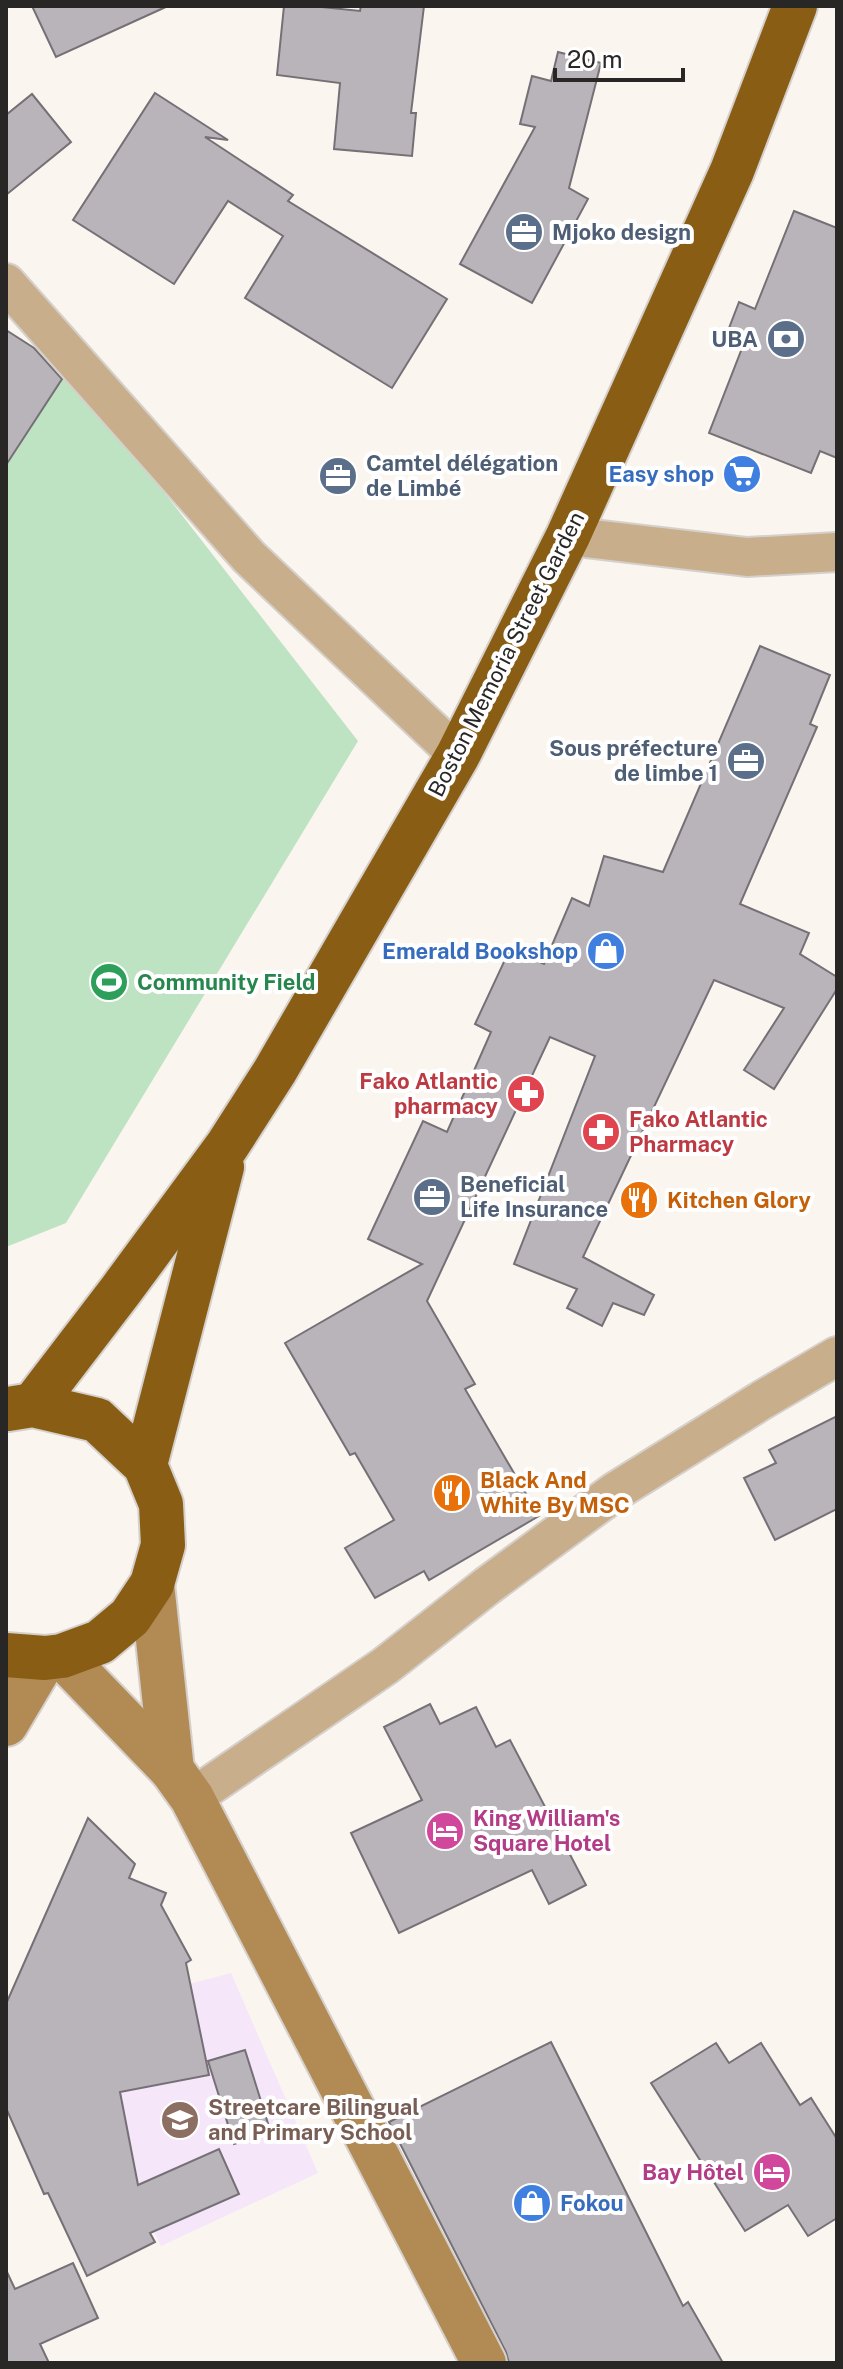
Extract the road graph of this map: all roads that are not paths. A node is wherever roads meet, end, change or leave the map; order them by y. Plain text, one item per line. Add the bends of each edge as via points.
1 (795, 6) edge
2 (6, 283) edge
3 (568, 536) junction
4 (837, 552) edge
5 (458, 755) junction
6 (227, 1146) junction
7 (837, 1356) edge
8 (16, 1405) edge
9 (145, 1465) junction
10 (152, 1584) junction
11 (38, 1656) edge
12 (6, 1724) edge
13 (182, 1784) junction
14 (484, 2363) edge

1 - 3 highway, Boston Memoria Street Garden via 732,171
2 - 5 street via 249,557
3 - 4 street via 747,557
3 - 5 highway, Boston Memoria Street Garden
5 - 6 highway, Boston Memoria Street Garden
6 - 8 highway, Boston Memoria Street Garden via 121,1290
6 - 9 highway, Boston Memoria Street Garden
7 - 13 street via 616,1491 385,1666
8 - 9 highway via 97,1420
9 - 10 highway via 161,1504 163,1545
10 - 11 highway via 130,1617 100,1642
10 - 13 street
11 - 12 street
11 - 13 street
13 - 14 street

